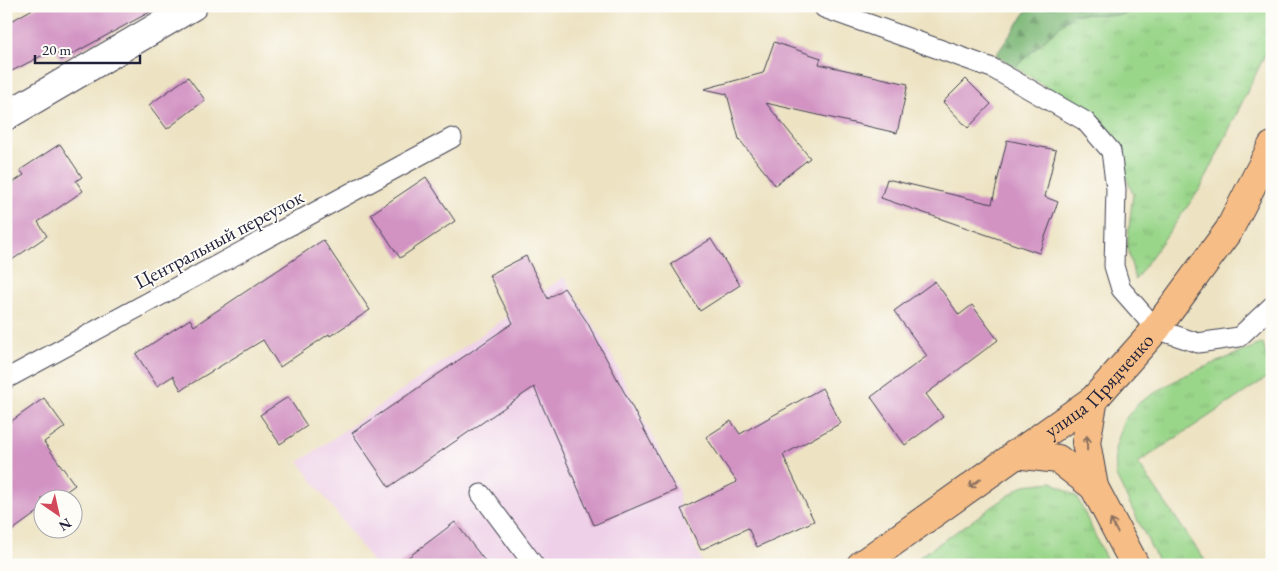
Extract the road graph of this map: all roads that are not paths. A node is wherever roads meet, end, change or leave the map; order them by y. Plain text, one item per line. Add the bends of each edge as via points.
1 (193, 6) edge
2 (824, 8) dead end
3 (6, 116) edge
4 (452, 138) dead end
5 (1272, 146) edge
6 (1272, 306) edge
7 (1156, 329) junction
8 (6, 379) edge
9 (1094, 399) junction
10 (1015, 454) junction
11 (1094, 487) junction
12 (481, 494) dead end
13 (534, 565) edge
14 (861, 565) edge
15 (1135, 565) edge

1 - 3 street
2 - 7 lane via 992,68 1085,120 1112,151 1116,189 1114,266 1121,289
4 - 8 lane, Центральный переулок
5 - 7 main road, улица Прядченко via 1228,230
6 - 7 lane via 1239,337 1198,343
7 - 9 main road, улица Прядченко
9 - 10 main road, улица Прядченко
11 -> 9 main road via 1086,442
10 - 11 main road via 1058,460
10 -> 14 main road, улица Прядченко
15 -> 11 main road
12 - 13 lane

